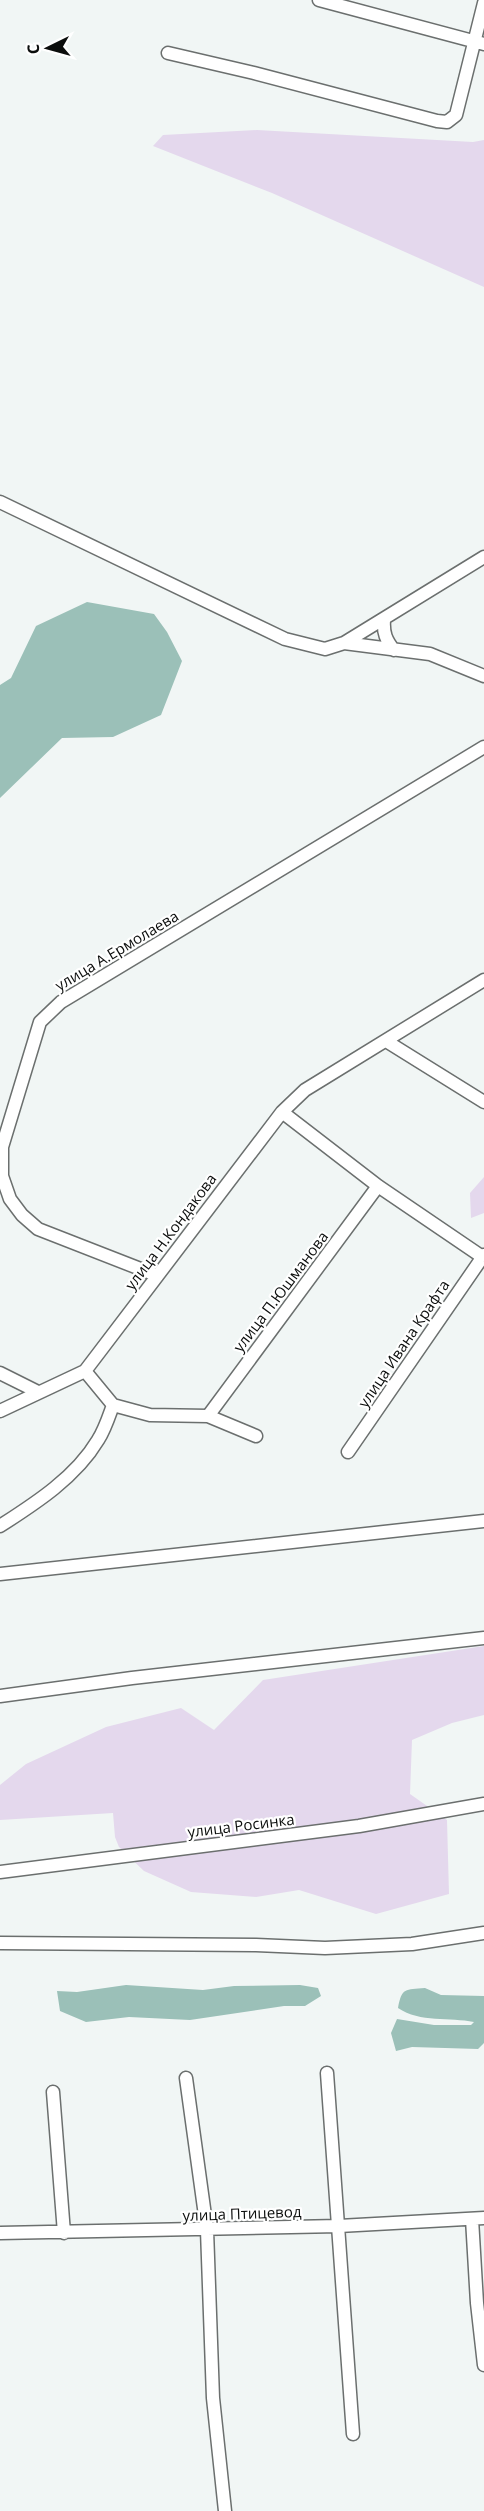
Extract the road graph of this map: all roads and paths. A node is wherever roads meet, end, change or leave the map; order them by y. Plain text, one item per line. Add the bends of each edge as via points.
1 (319, 0) edge
2 (484, 3) edge
3 (479, 43) edge
4 (168, 53) dead end
5 (0, 502) edge
6 (484, 557) edge
7 (384, 620) junction
8 (344, 643) junction
9 (394, 650) junction
10 (484, 676) edge
11 (484, 747) edge
12 (484, 980) edge
13 (386, 1041) junction
14 (484, 1102) edge
15 (282, 1112) junction
16 (378, 1186) junction
17 (483, 1255) edge
18 (156, 1275) junction
19 (85, 1371) junction
20 (0, 1373) edge
21 (38, 1392) junction
22 (113, 1405) junction
23 (0, 1411) edge
24 (208, 1416) junction
25 (256, 1436) dead end
26 (348, 1452) dead end
27 (484, 1521) edge
28 (0, 1526) edge
29 (0, 1574) edge
30 (484, 1638) edge
31 (0, 1696) edge
32 (484, 1804) edge
33 (0, 1872) edge
34 (484, 1933) edge
35 (0, 1943) edge
36 (327, 2073) dead end
37 (186, 2078) dead end
38 (53, 2092) dead end
39 (478, 2218) edge
40 (339, 2226) junction
41 (207, 2230) junction
42 (0, 2233) edge
43 (64, 2233) junction
44 (484, 2365) edge
45 (352, 2434) dead end
46 (225, 2511) edge

1 - 3 street
2 - 3 street
3 - 4 street via 456,115 447,122
5 - 8 street via 285,639 325,650
6 - 7 street
7 - 8 street
7 - 9 street via 383,631
8 - 9 street
9 - 10 street via 430,654
11 - 18 street, улица А.Ермолаева via 61,1002 40,1022 2,1147 2,1176 10,1199 38,1229
12 - 13 street, улица Н.Кондакова
13 - 14 street
13 - 15 street, улица Н.Кондакова via 305,1090
15 - 16 street
15 - 18 street, улица Н.Кондакова
16 - 17 street
16 - 24 street, улица П.Юшманова
17 - 26 street, улица Ивана Крафта
18 - 19 street, улица Н.Кондакова
19 - 21 street
19 - 22 street
20 - 21 street
21 - 23 street
22 - 24 street via 150,1414
22 - 28 street via 98,1440 74,1471 35,1504
24 - 25 street
27 - 29 street
30 - 31 street
32 - 33 street, улица Росинка via 359,1826
34 - 35 street via 412,1944 325,1948
36 - 40 street
37 - 41 street
38 - 43 street
39 - 40 street, улица Птицевод
39 - 44 street via 477,2303
40 - 41 street, улица Птицевод
40 - 45 street
41 - 43 street, улица Птицевод
41 - 46 street via 213,2398
42 - 43 street, улица Птицевод

